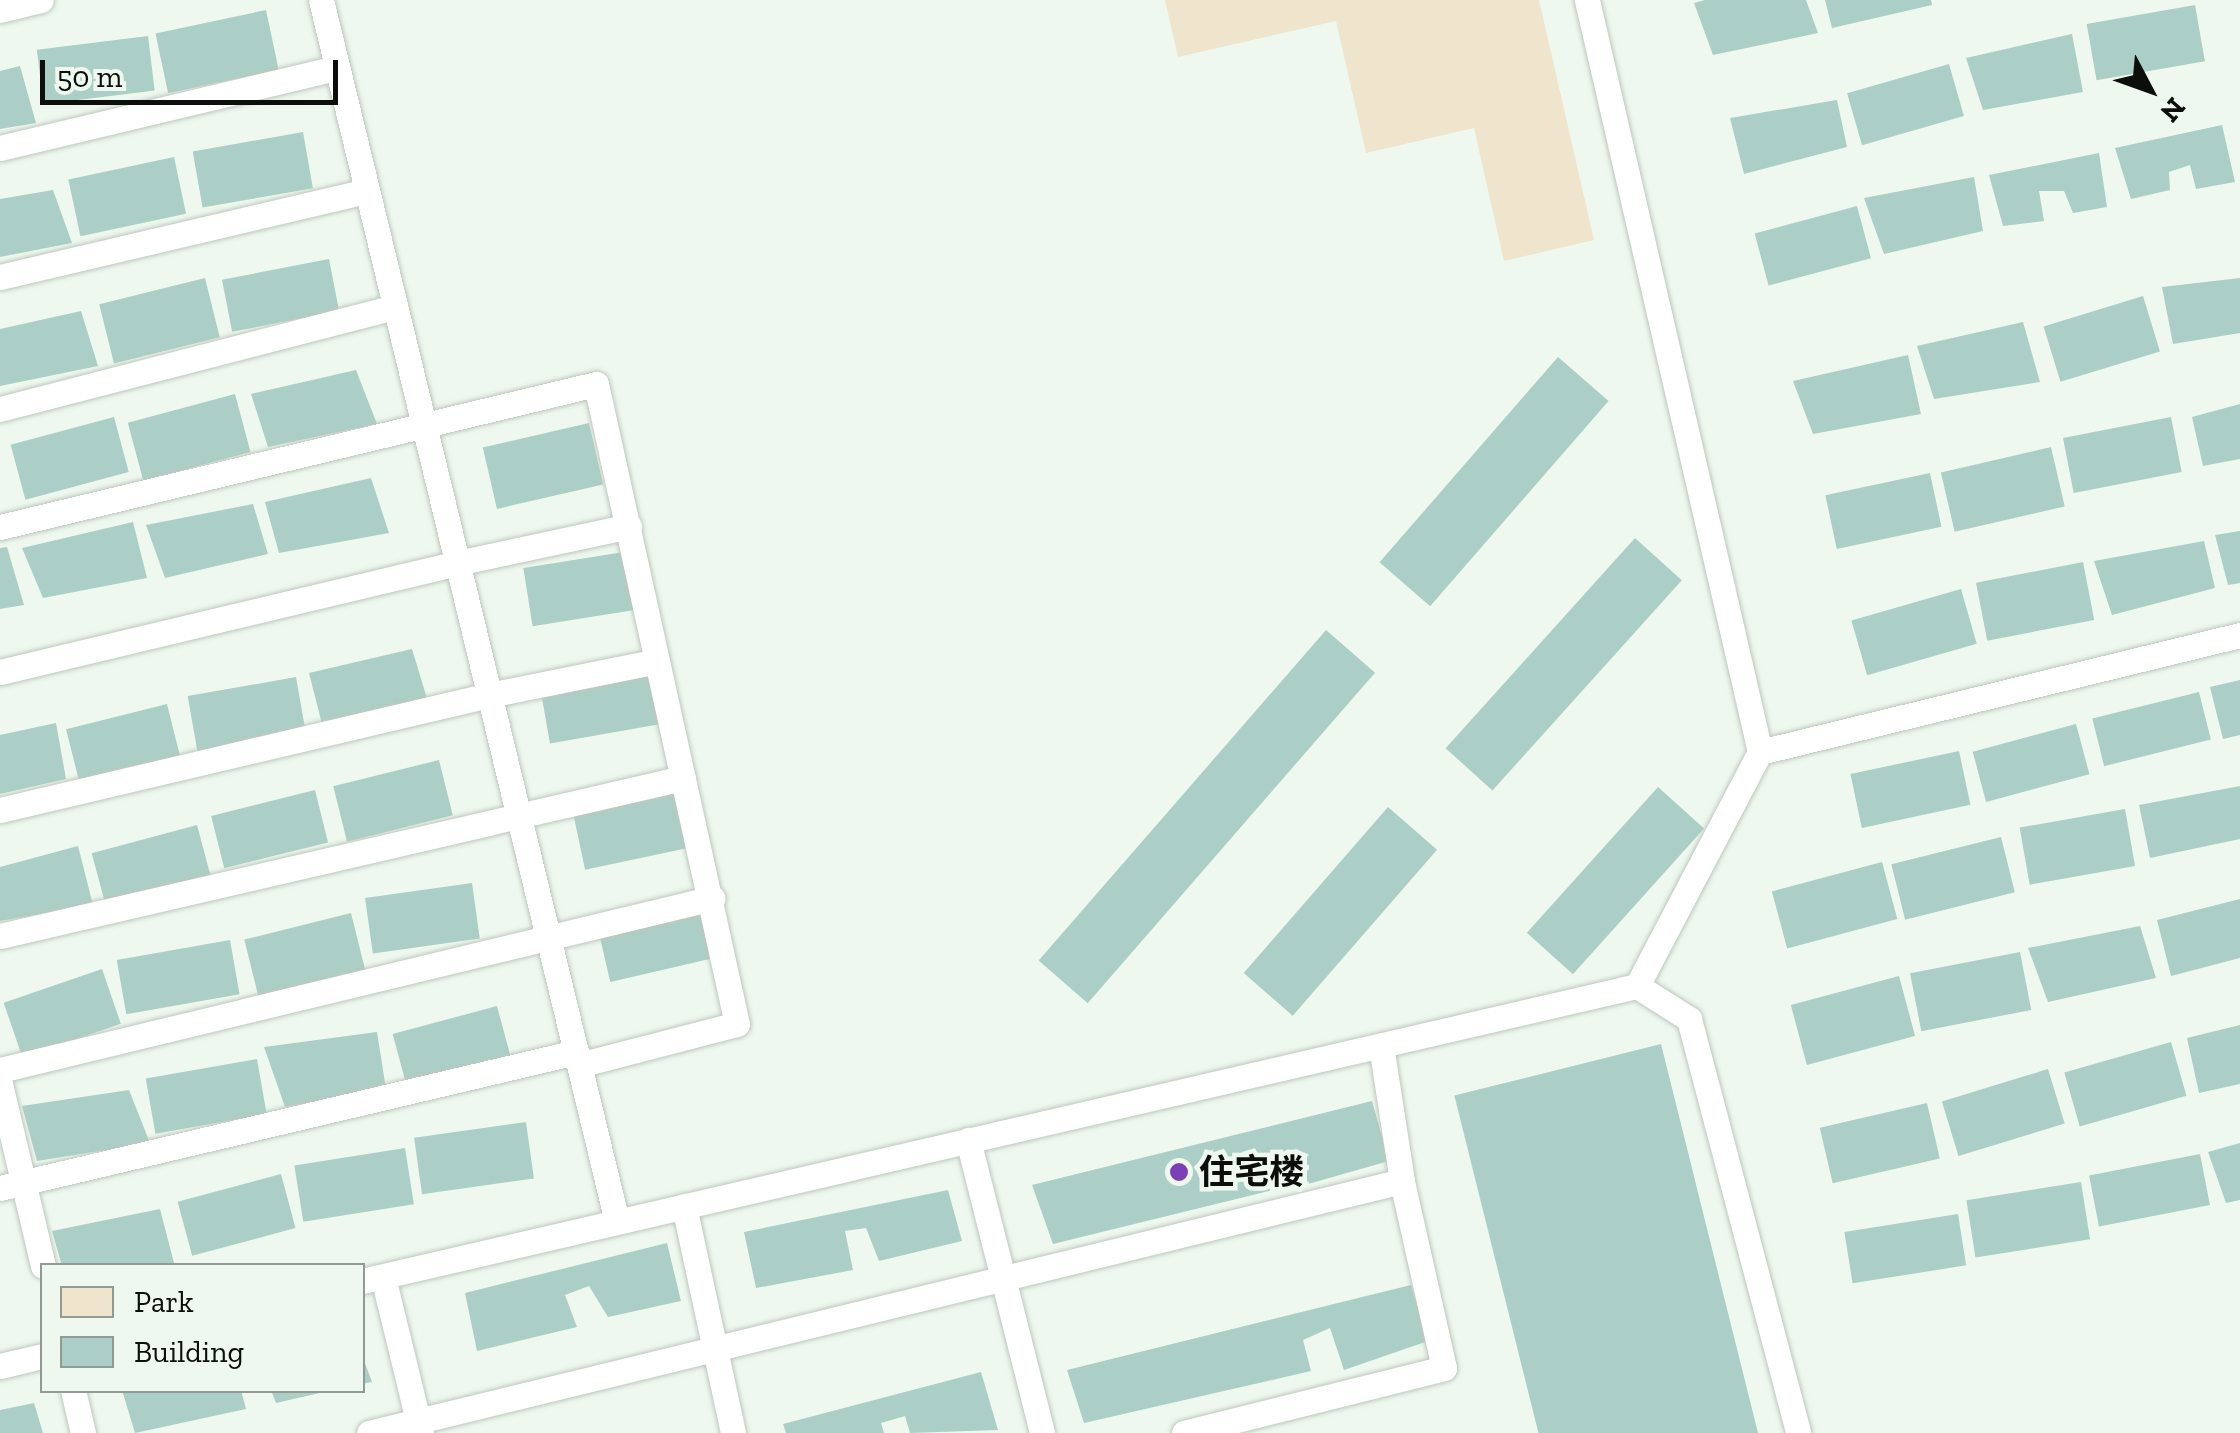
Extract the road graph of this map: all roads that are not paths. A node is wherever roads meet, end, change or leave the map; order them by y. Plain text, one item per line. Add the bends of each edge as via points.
1 (41, 0) edge
2 (321, 0) edge
3 (1587, 0) edge
4 (0, 10) edge
5 (337, 68) junction
6 (0, 148) edge
7 (367, 191) junction
8 (0, 276) edge
9 (396, 307) junction
10 (0, 410) edge
11 (423, 423) junction
12 (630, 526) junction
13 (0, 527) edge
14 (457, 563) junction
15 (2240, 635) edge
16 (657, 661) junction
17 (0, 672) edge
18 (489, 695) junction
19 (1760, 752) junction
20 (683, 778) junction
21 (0, 810) edge
22 (518, 813) junction
23 (713, 898) junction
24 (0, 936) edge
25 (547, 936) junction
26 (1637, 986) junction
27 (1381, 1046) junction
28 (577, 1059) junction
29 (0, 1070) edge
30 (0, 1084) edge
31 (968, 1140) junction
32 (1402, 1181) junction
33 (12, 1186) edge
34 (684, 1206) junction
35 (616, 1222) junction
36 (43, 1263) edge
37 (373, 1279) edge
38 (1003, 1279) junction
39 (712, 1350) junction
40 (40, 1356) edge
41 (0, 1366) edge
42 (74, 1393) edge
43 (419, 1427) edge
44 (83, 1433) edge
45 (370, 1433) edge
46 (734, 1433) edge
47 (1042, 1433) edge
48 (1184, 1433) edge
49 (1798, 1433) edge

1 - 4 lane
2 - 5 lane
3 - 19 lane
5 - 6 lane
5 - 7 lane
7 - 8 lane
7 - 9 lane
9 - 10 lane
9 - 11 lane
11 - 12 lane via 596,384
11 - 13 lane
11 - 14 lane
12 - 14 lane
12 - 16 lane
14 - 17 lane
14 - 18 lane
15 - 19 lane
16 - 18 lane
16 - 20 lane
18 - 21 lane
18 - 22 lane
19 - 26 lane
20 - 22 lane
20 - 23 lane
22 - 24 lane
22 - 25 lane
23 - 25 lane
23 - 28 lane via 738,1024
25 - 28 lane
25 - 29 lane
26 - 27 lane
26 - 49 lane via 1689,1019
27 - 31 lane
27 - 32 lane
28 - 33 lane
28 - 35 lane
30 - 33 lane
31 - 34 lane
31 - 38 lane
32 - 38 lane
32 - 48 lane via 1444,1368
33 - 36 lane
34 - 35 lane
34 - 39 lane
35 - 37 lane
37 - 43 lane
38 - 39 lane
38 - 47 lane
39 - 43 lane
39 - 46 lane
40 - 41 lane
42 - 44 lane
43 - 45 lane

